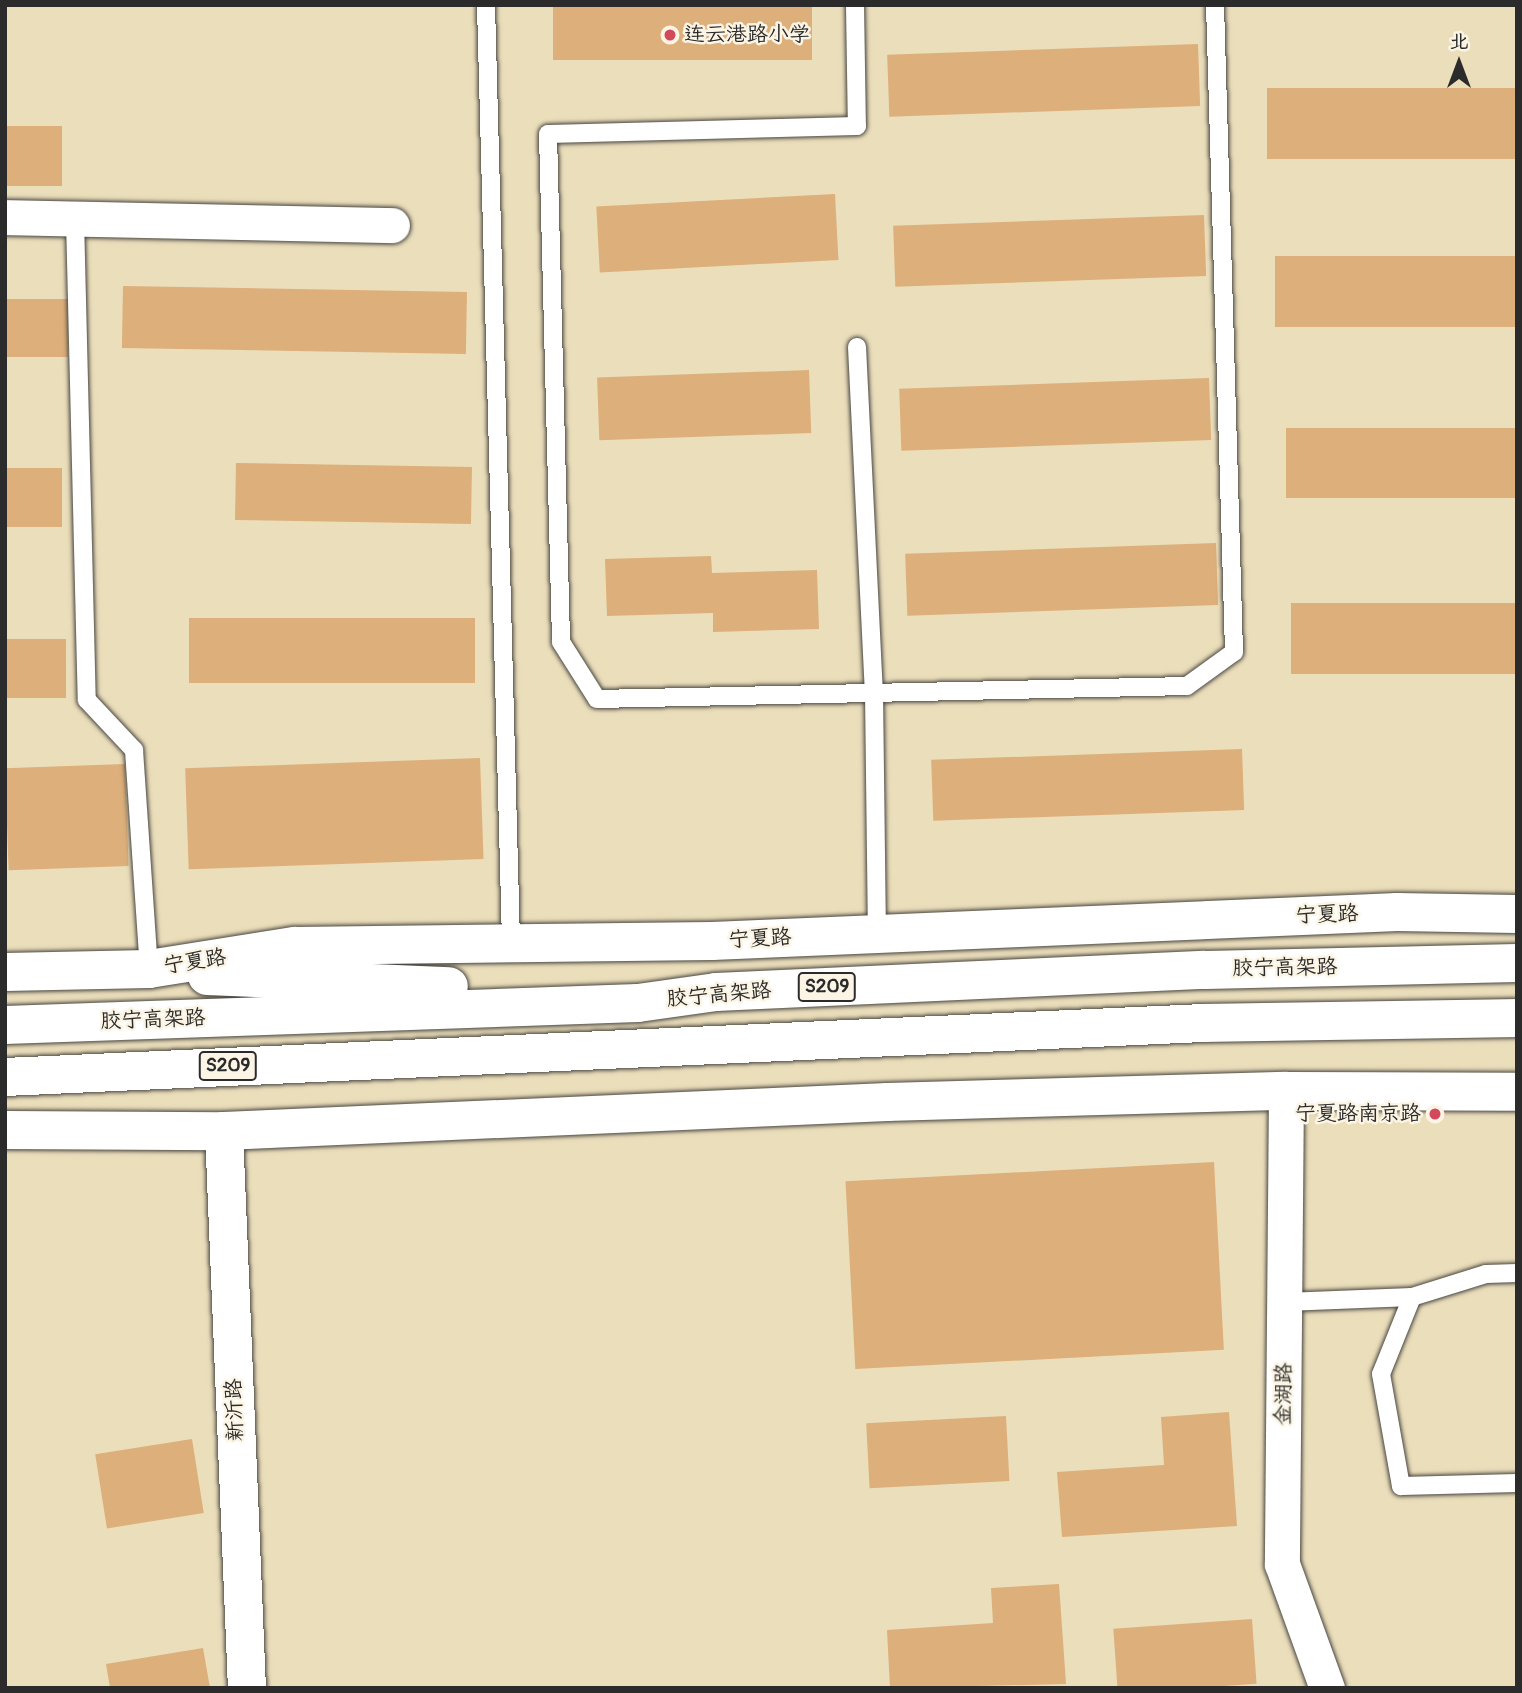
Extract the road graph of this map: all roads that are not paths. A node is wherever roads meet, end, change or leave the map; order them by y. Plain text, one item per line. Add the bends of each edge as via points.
1 (486, 5) edge
2 (855, 5) edge
3 (1215, 5) edge
4 (5, 217) edge
5 (75, 219) junction
6 (392, 225) dead end
7 (857, 346) dead end
8 (874, 692) junction
9 (1517, 914) edge
10 (877, 934) junction
11 (510, 943) junction
12 (1517, 963) edge
13 (149, 969) junction
14 (5, 972) edge
15 (716, 992) junction
16 (1517, 1018) edge
17 (5, 1025) edge
18 (5, 1077) edge
19 (1286, 1091) junction
20 (1517, 1092) edge
21 (5, 1130) edge
22 (224, 1131) junction
23 (1517, 1273) edge
24 (1412, 1297) junction
25 (1285, 1302) junction
26 (1517, 1483) edge
27 (247, 1688) edge
28 (1327, 1688) edge

1 - 11 lane
2 - 8 lane via 857,126 548,134 561,642 597,699
3 - 8 lane via 1234,652 1187,686
4 - 5 street
5 - 6 street
5 - 13 lane via 87,700 134,750
7 - 8 lane
8 - 10 lane
9 - 10 main road, 宁夏路 via 1397,912
10 - 11 main road, 宁夏路
11 - 13 main road, 宁夏路 via 295,946
12 - 15 main road, 胶宁高架路 / S209 via 1205,970
13 - 14 main road, 宁夏路
13 - 15 main road via 218,977 449,986 621,980
15 - 17 main road, 胶宁高架路 / S209 via 638,1003
16 - 18 main road, S209 via 1204,1023
19 - 20 main road
19 - 22 main road via 887,1102
19 - 25 street, 金湖路
21 - 22 main road
22 - 27 main road, 新沂路
23 - 24 lane via 1486,1274
24 - 25 lane
24 - 26 lane via 1381,1374 1401,1486
25 - 28 street, 金湖路 via 1282,1564

